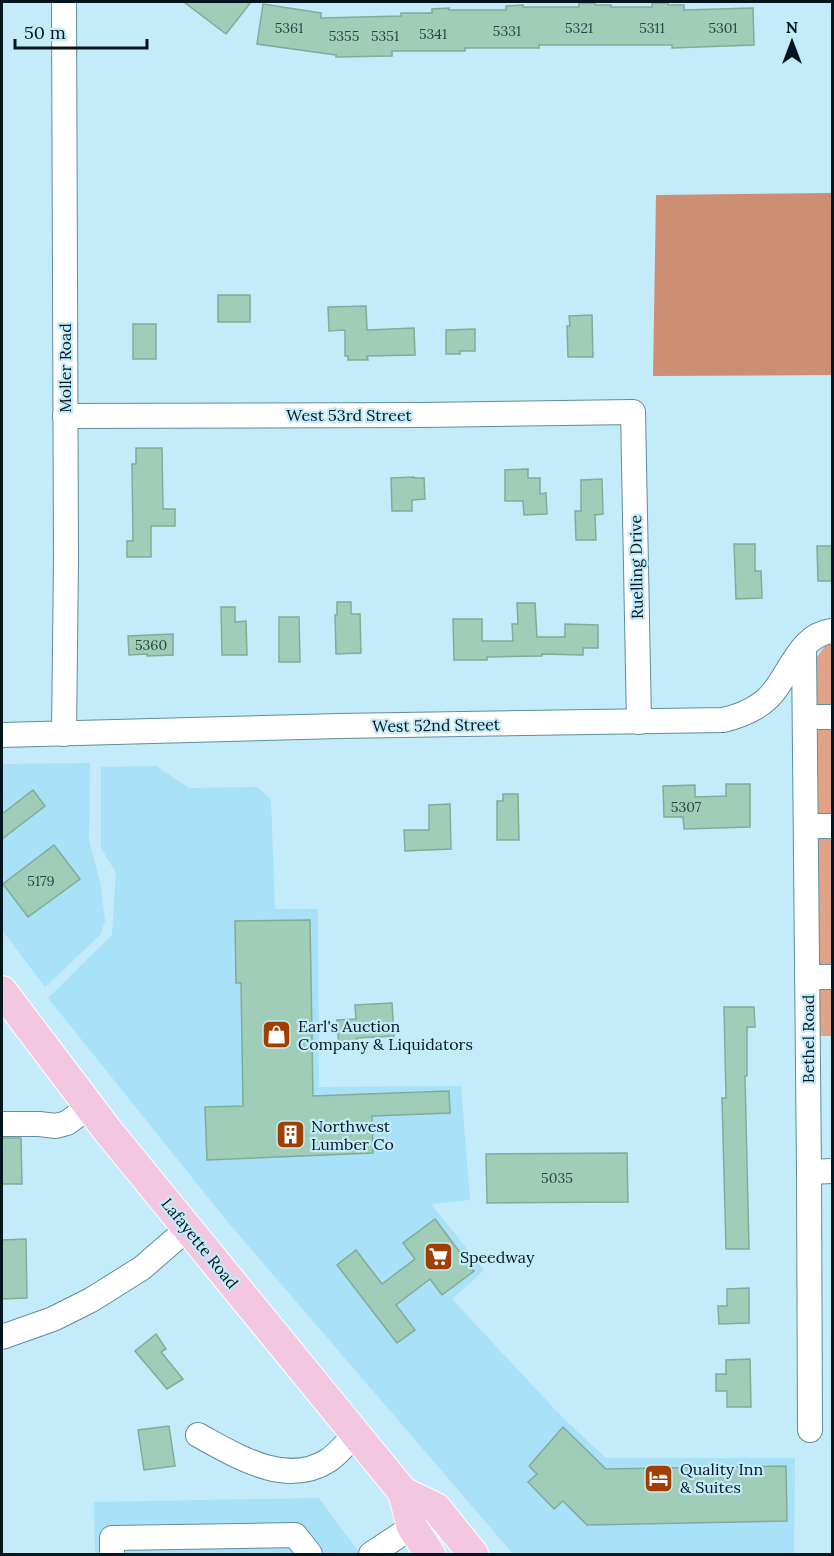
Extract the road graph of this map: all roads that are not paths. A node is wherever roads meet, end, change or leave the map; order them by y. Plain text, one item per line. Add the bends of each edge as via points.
1 (64, 2) edge
2 (633, 412) joint
3 (64, 416) junction
4 (832, 631) edge
5 (804, 648) junction
6 (805, 717) junction
7 (832, 717) edge
8 (639, 722) junction
9 (64, 734) junction
10 (2, 735) edge
11 (806, 826) junction
12 (832, 826) edge
13 (807, 977) junction
14 (832, 977) edge
15 (2, 991) edge
16 (90, 1107) junction
17 (2, 1124) edge
18 (821, 1171) edge
19 (188, 1228) junction
20 (2, 1337) edge
21 (810, 1430) dead end
22 (356, 1434) junction
23 (198, 1435) dead end
24 (403, 1492) junction
25 (412, 1527) junction
26 (215, 1545) edge
27 (112, 1554) edge
28 (310, 1554) edge
29 (371, 1554) edge
30 (430, 1554) edge
31 (473, 1554) edge

1 - 3 street, Moller Road
2 - 3 street, West 53rd Street
2 - 8 street, Ruelling Drive
3 - 9 street, Moller Road
4 - 5 street, West 52nd Street via 818,635
5 - 6 street, Bethel Road
5 - 8 street, West 52nd Street via 771,696 742,716
6 - 7 street
6 - 11 street, Bethel Road
8 - 9 street, West 52nd Street
9 - 10 street, West 52nd Street
11 - 12 street
11 - 13 street, Bethel Road
13 - 14 street
13 - 18 street, Bethel Road
15 - 16 main road, Lafayette Road
16 - 17 street via 56,1126
16 - 19 main road, Lafayette Road
18 - 21 street, Bethel Road
19 - 20 street via 142,1268 91,1300
19 - 22 main road, Lafayette Road
22 - 23 street via 330,1459 313,1468 286,1471 246,1460
22 - 24 main road, Lafayette Road
24 - 25 main road, Lafayette Road
24 - 31 main road, Lafayette Road via 436,1508
25 - 29 street
25 - 30 main road, Lafayette Road
26 - 27 street via 112,1538
26 - 28 street via 295,1535

